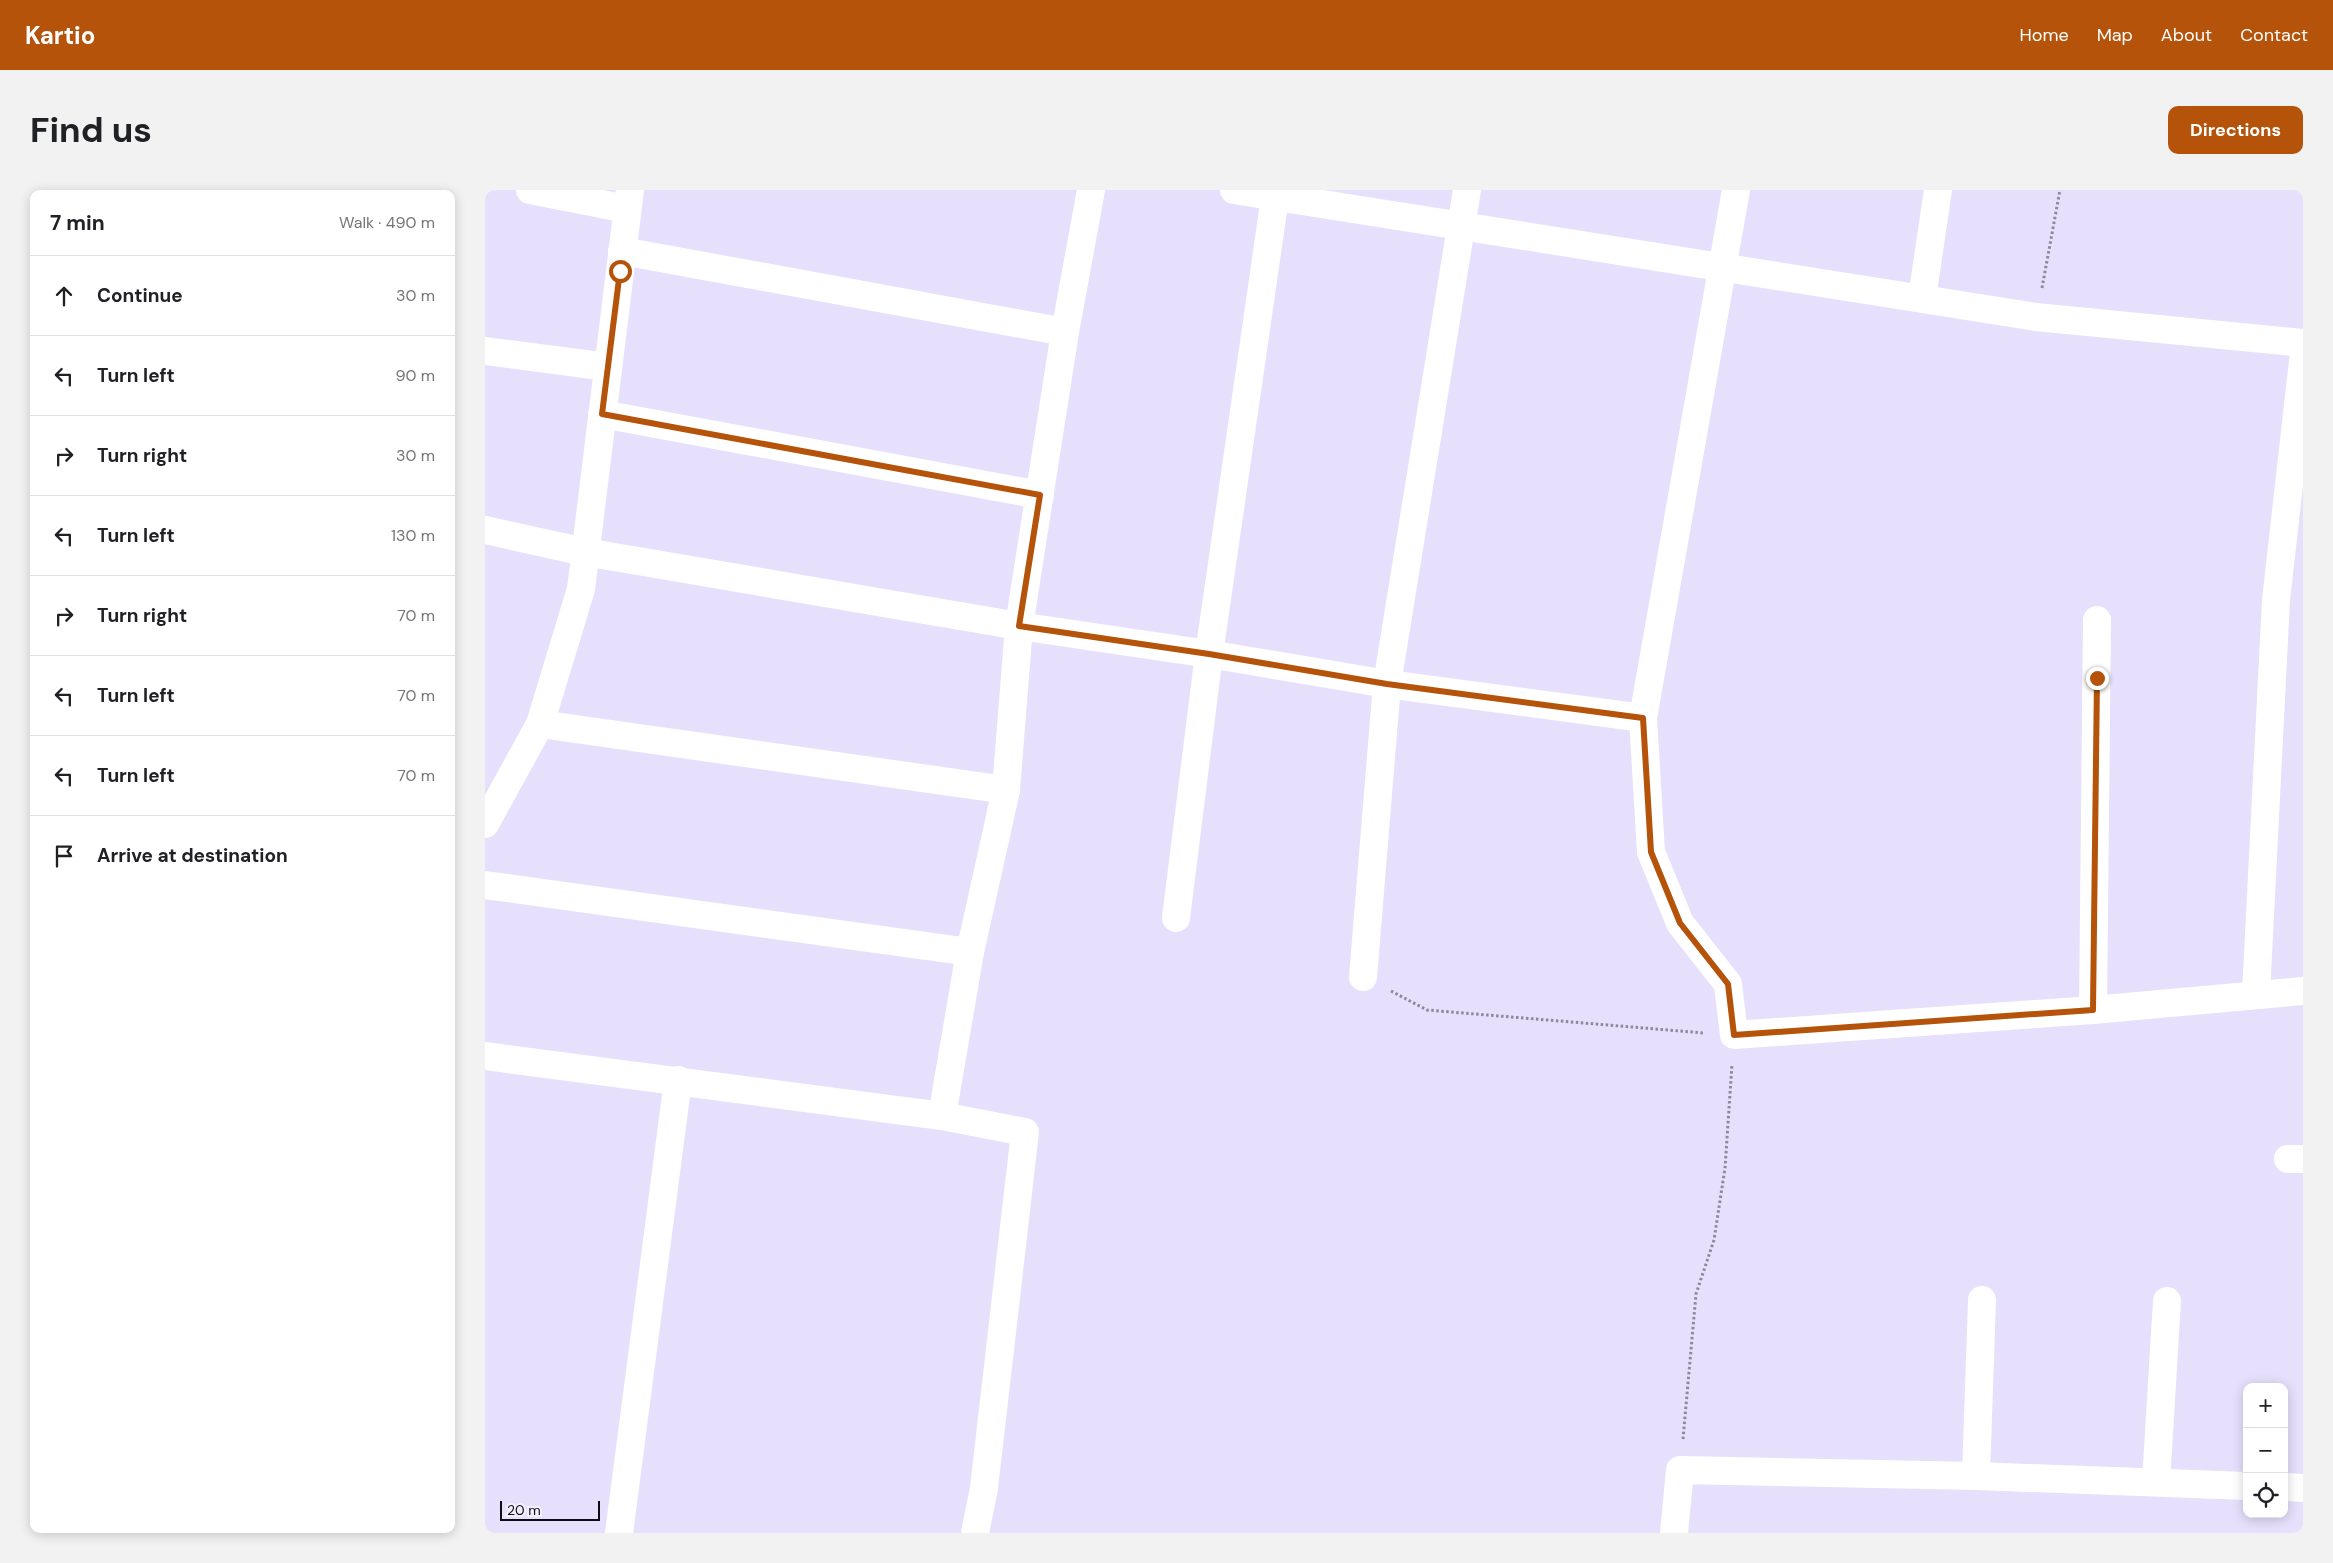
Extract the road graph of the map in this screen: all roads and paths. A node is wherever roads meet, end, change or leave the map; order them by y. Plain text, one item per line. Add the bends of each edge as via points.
1 (530, 190) edge
2 (1091, 190) edge
3 (1234, 190) edge
4 (1467, 190) edge
5 (1736, 190) edge
6 (1938, 190) edge
7 (2060, 190) edge
8 (1275, 196) junction
9 (629, 200) edge
10 (1461, 227) junction
11 (622, 251) junction
12 (1724, 266) junction
13 (1922, 298) junction
14 (2036, 317) junction
15 (1065, 332) junction
16 (2303, 343) edge
17 (485, 351) edge
18 (2303, 361) edge
19 (608, 367) junction
20 (602, 414) junction
21 (1040, 495) junction
22 (485, 530) edge
23 (585, 552) junction
24 (2097, 620) dead end
25 (1019, 626) junction
26 (1209, 654) junction
27 (1387, 684) junction
28 (1643, 718) junction
29 (540, 724) junction
30 (1006, 790) junction
31 (485, 824) edge
32 (485, 885) edge
33 (1176, 918) dead end
34 (970, 952) junction
35 (1363, 977) joint
36 (2303, 991) edge
37 (2256, 994) junction
38 (2093, 1010) junction
39 (1734, 1035) junction
40 (485, 1056) edge
41 (678, 1080) junction
42 (942, 1116) junction
43 (1982, 1300) dead end
44 (2167, 1301) dead end
45 (1680, 1470) junction
46 (1976, 1476) junction
47 (2156, 1482) junction
48 (2243, 1486) edge
49 (2288, 1487) edge
50 (2303, 1488) edge
51 (619, 1533) edge
52 (975, 1533) edge
53 (1674, 1533) edge

1 - 9 street
2 - 15 street
3 - 8 street
4 - 10 street
5 - 12 street
6 - 13 street
7 - 14 path
8 - 10 street
8 - 26 street
9 - 11 street
10 - 12 street
10 - 27 street
11 - 15 street
11 - 19 street
12 - 13 street
12 - 28 street
13 - 14 street
14 - 16 street
15 - 21 street
17 - 19 street
18 - 37 street via 2276,600
19 - 20 street
20 - 21 street
20 - 23 street
21 - 25 street
22 - 23 street
23 - 25 street
23 - 29 street via 581,589
24 - 38 street
25 - 26 street
25 - 30 street
26 - 27 street
26 - 33 street
27 - 28 street
27 - 35 street
28 - 39 street via 1651,852 1680,923 1728,984
29 - 30 street
29 - 31 street
30 - 34 street
32 - 34 street
34 - 42 street
35 - 39 path via 1427,1010
36 - 37 street
37 - 38 street
38 - 39 street
39 - 45 path via 1725,1168 1714,1240 1696,1294
40 - 41 street
41 - 42 street
41 - 51 street
42 - 52 street via 1025,1132 984,1488
43 - 46 street
44 - 47 street
45 - 46 street
45 - 53 street
46 - 47 street
47 - 48 street
49 - 50 street

